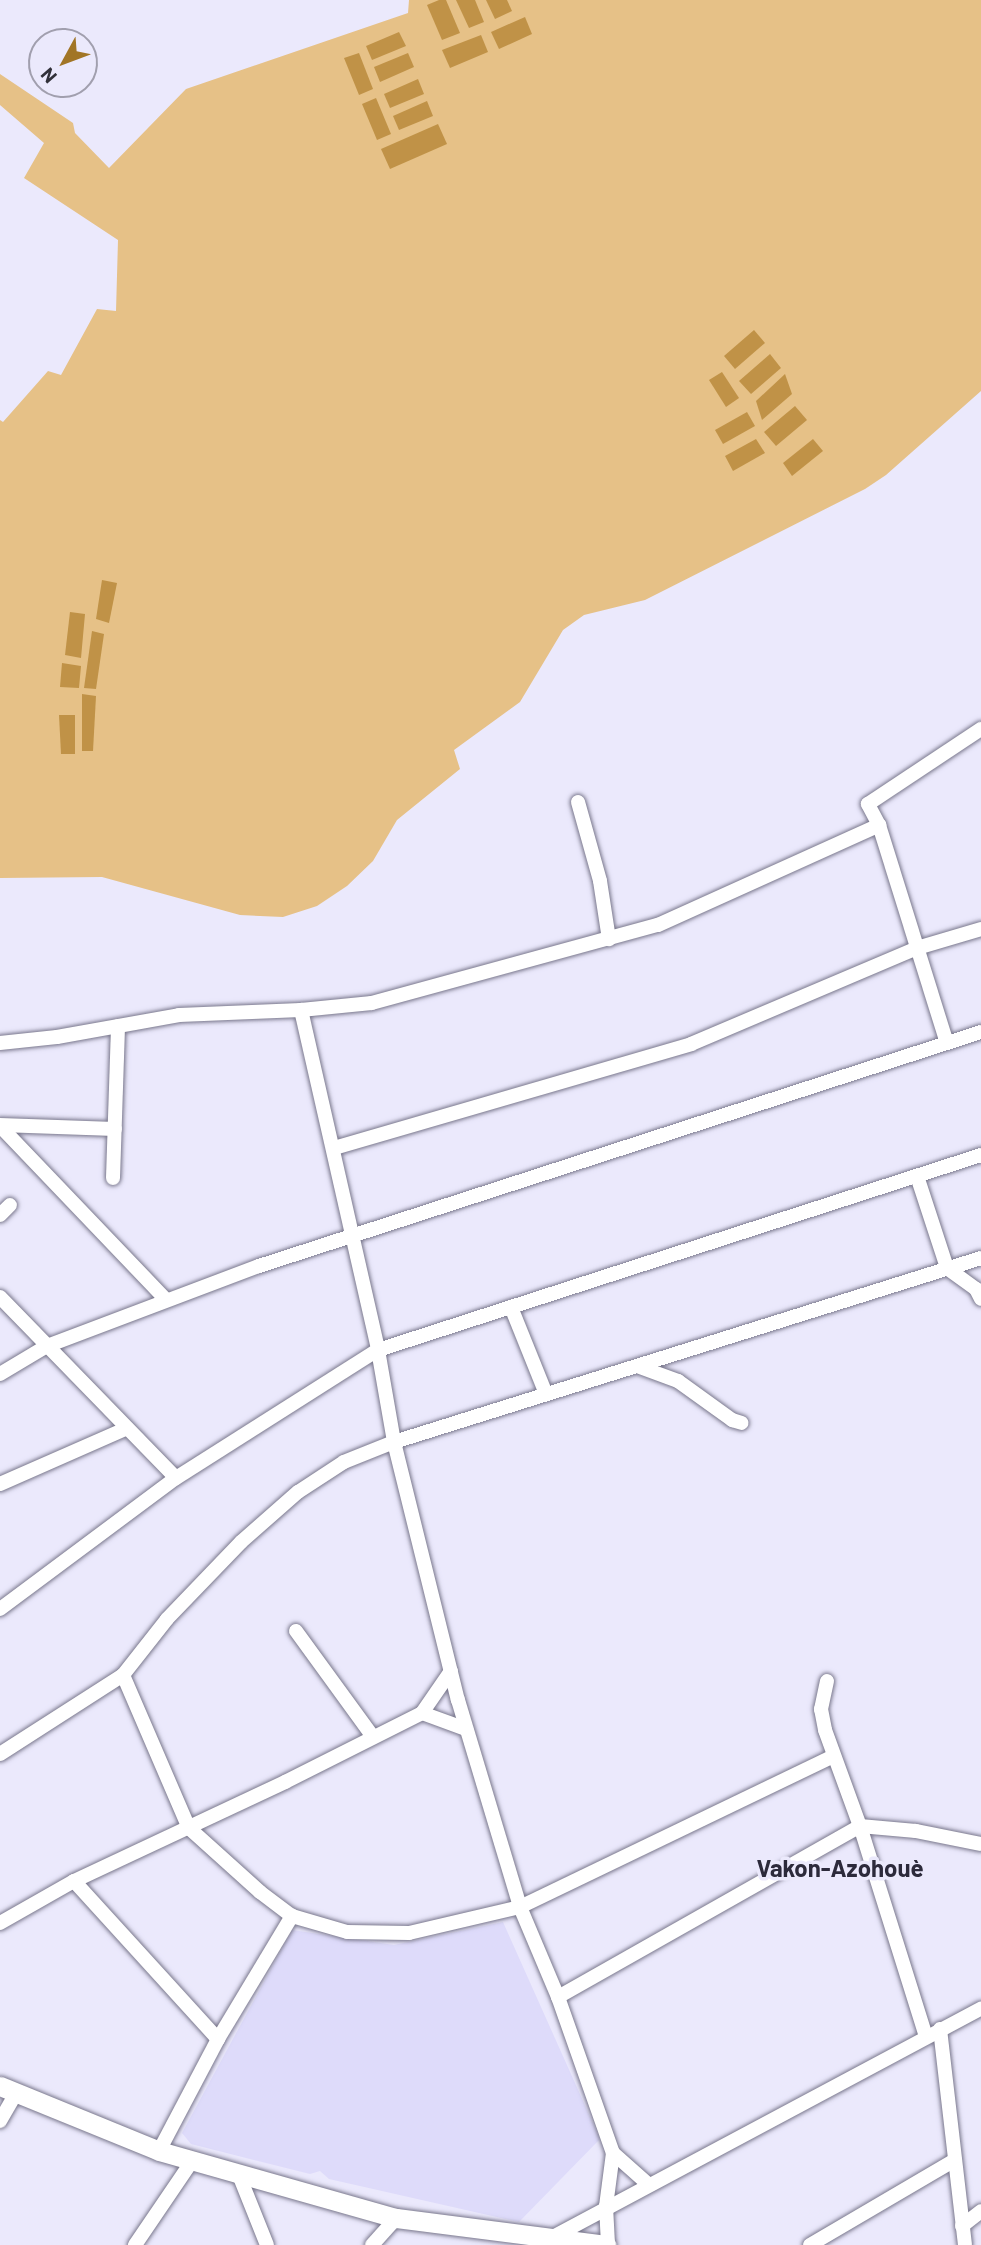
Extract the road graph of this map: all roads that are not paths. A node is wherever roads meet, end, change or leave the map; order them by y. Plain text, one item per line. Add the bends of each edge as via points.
1 (981, 729) edge
2 (578, 802) dead end
3 (879, 825) junction
4 (981, 929) edge
5 (608, 939) junction
6 (917, 948) junction
7 (301, 1010) junction
8 (118, 1026) junction
9 (981, 1032) edge
10 (0, 1042) edge
11 (947, 1043) junction
12 (0, 1126) edge
13 (115, 1129) junction
14 (334, 1148) junction
15 (981, 1155) edge
16 (916, 1176) junction
17 (113, 1178) dead end
18 (353, 1236) junction
19 (981, 1258) edge
20 (947, 1268) junction
21 (0, 1297) edge
22 (981, 1299) edge
23 (166, 1300) junction
24 (510, 1307) junction
25 (47, 1346) junction
26 (378, 1350) junction
27 (637, 1366) junction
28 (0, 1374) edge
29 (545, 1394) junction
30 (742, 1423) dead end
31 (125, 1429) junction
32 (394, 1442) junction
33 (176, 1478) junction
34 (0, 1483) edge
35 (1, 1607) edge
36 (296, 1631) dead end
37 (451, 1671) junction
38 (123, 1675) junction
39 (827, 1681) dead end
40 (422, 1713) junction
41 (466, 1728) junction
42 (373, 1737) junction
43 (0, 1754) edge
44 (834, 1756) junction
45 (860, 1826) junction
46 (189, 1828) junction
47 (981, 1844) edge
48 (74, 1881) junction
49 (520, 1907) junction
50 (292, 1916) junction
51 (0, 1923) edge
52 (558, 1997) junction
53 (981, 2008) edge
54 (940, 2029) junction
55 (926, 2037) junction
56 (218, 2039) junction
57 (8, 2089) edge
58 (0, 2121) edge
59 (159, 2151) junction
60 (613, 2153) junction
61 (955, 2160) junction
62 (192, 2161) junction
63 (239, 2175) junction
64 (648, 2184) junction
65 (606, 2206) junction
66 (981, 2211) edge
67 (396, 2218) junction
68 (962, 2226) junction
69 (553, 2237) junction
70 (135, 2245) edge
71 (267, 2245) edge
72 (372, 2245) edge
73 (607, 2245) edge
74 (810, 2245) edge
75 (965, 2245) edge

1 - 3 street via 868,804
2 - 5 street via 600,881
3 - 5 street via 658,925
3 - 6 street
4 - 6 street
5 - 7 street via 372,1003
6 - 11 street
6 - 14 street via 691,1044
7 - 8 street via 179,1015
7 - 14 street
8 - 10 street
8 - 13 street
9 - 11 street
11 - 18 street
12 - 13 street
12 - 23 street
13 - 17 street
14 - 18 street
15 - 16 street
16 - 20 street
16 - 24 street
18 - 23 street
18 - 26 street
19 - 20 street
20 - 22 street via 976,1289
20 - 27 street
21 - 25 street
23 - 25 street
24 - 26 street
24 - 29 street
25 - 28 street
25 - 31 street
26 - 32 street
26 - 33 street
27 - 29 street
27 - 30 street via 678,1381
29 - 32 street
31 - 33 street
31 - 34 street
32 - 37 street
32 - 38 street via 344,1462 299,1492 167,1619
33 - 35 street
36 - 42 street
37 - 40 street
37 - 41 street
38 - 43 street
38 - 46 street
39 - 44 street via 821,1709
40 - 41 street
40 - 42 street
41 - 49 street
42 - 46 street
44 - 45 street
44 - 49 street
45 - 47 street
45 - 52 street
45 - 55 street
46 - 48 street
46 - 50 street
48 - 51 street
48 - 56 street
49 - 50 street via 409,1933 347,1932
49 - 52 street
50 - 56 street
52 - 60 street
53 - 54 street
54 - 55 street
54 - 61 street
55 - 64 street
56 - 59 street
57 - 58 street
57 - 59 main road
59 - 62 main road
60 - 64 street
60 - 65 street
61 - 68 street
61 - 74 street
62 - 63 main road
62 - 70 street
63 - 67 main road
63 - 71 street
64 - 65 street
65 - 69 street
65 - 73 street
66 - 68 street
67 - 69 main road
67 - 72 street
68 - 75 street
69 - 73 main road

